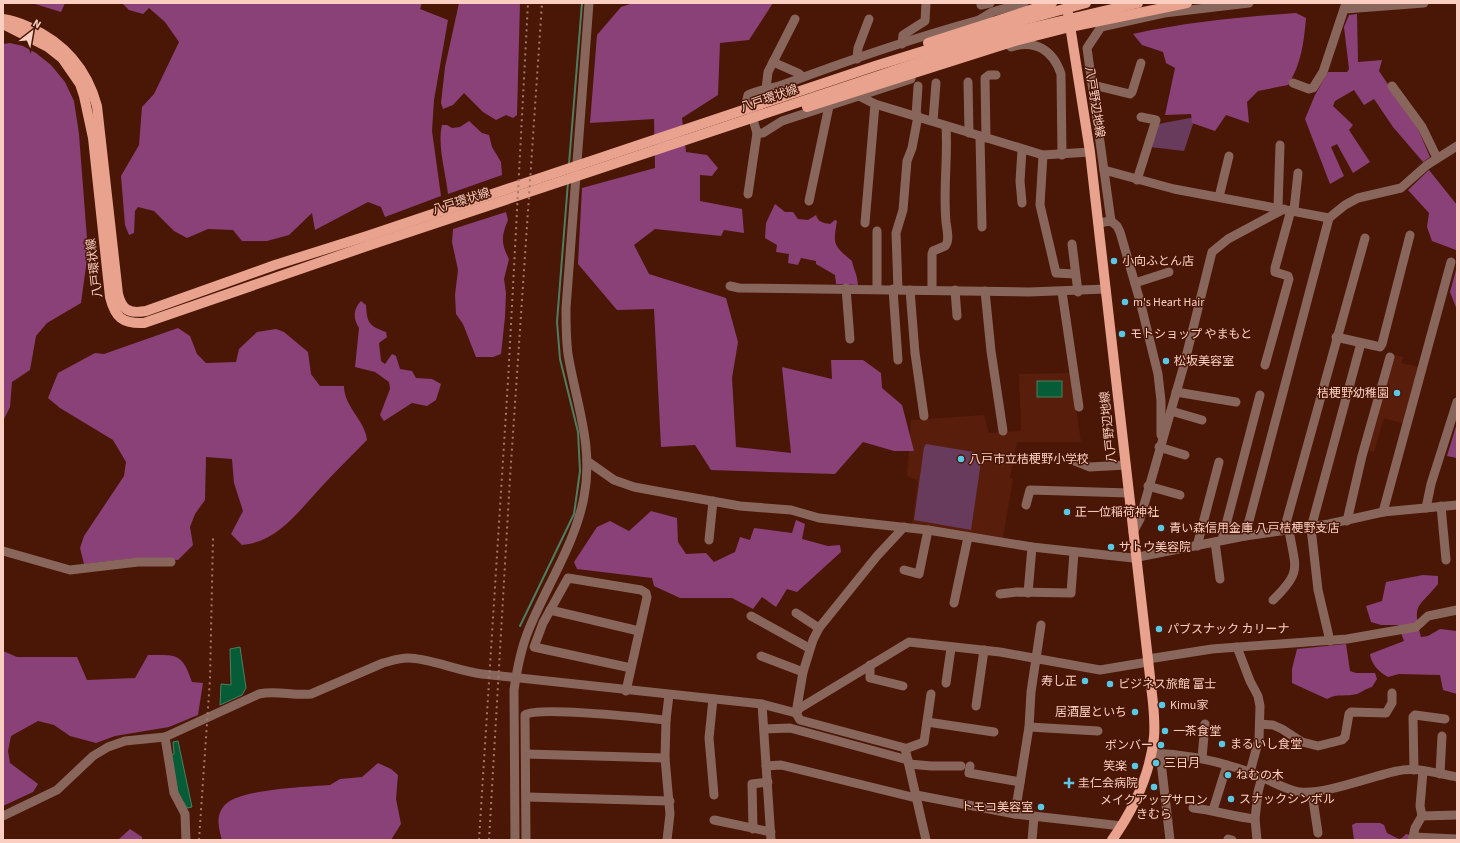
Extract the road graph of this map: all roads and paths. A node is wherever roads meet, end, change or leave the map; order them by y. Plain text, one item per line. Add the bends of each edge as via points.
1 (589, 3) edge
2 (926, 3) edge
3 (981, 3) edge
4 (990, 3) edge
5 (1024, 3) edge
6 (1052, 3) edge
7 (1066, 3) edge
8 (1086, 3) edge
9 (1138, 3) edge
10 (1187, 3) edge
11 (1249, 3) edge
12 (1424, 3) edge
13 (1009, 5) edge
14 (1345, 6) edge
15 (795, 18) dead end
16 (3, 19) edge
17 (869, 19) dead end
18 (3, 24) edge
19 (1070, 27) junction
20 (902, 44) junction
21 (955, 46) junction
22 (857, 59) junction
23 (774, 62) junction
24 (1141, 63) dead end
25 (996, 75) dead end
26 (803, 77) junction
27 (968, 82) dead end
28 (936, 83) dead end
29 (1293, 83) dead end
30 (918, 86) dead end
31 (1093, 86) junction
32 (1392, 86) dead end
33 (766, 89) junction
34 (859, 96) junction
35 (875, 104) junction
36 (829, 106) junction
37 (917, 116) junction
38 (1141, 117) dead end
39 (933, 122) junction
40 (946, 126) junction
41 (693, 127) junction
42 (757, 131) junction
43 (969, 133) junction
44 (983, 137) junction
45 (682, 141) junction
46 (1280, 145) dead end
47 (1457, 146) edge
48 (1022, 150) junction
49 (1090, 152) junction
50 (1043, 155) junction
51 (1062, 155) junction
52 (1229, 156) dead end
53 (1437, 158) junction
54 (1104, 170) junction
55 (1298, 173) dead end
56 (1137, 180) junction
57 (748, 194) dead end
58 (1219, 196) junction
59 (809, 201) dead end
60 (1022, 203) dead end
61 (1287, 209) junction
62 (1329, 218) junction
63 (1111, 221) junction
64 (865, 223) dead end
65 (1098, 223) junction
66 (982, 227) dead end
67 (877, 231) dead end
68 (1410, 235) dead end
69 (1365, 238) dead end
70 (369, 241) junction
71 (1072, 244) dead end
72 (1451, 262) dead end
73 (1169, 272) dead end
74 (1075, 274) junction
75 (1135, 283) junction
76 (730, 286) dead end
77 (846, 288) junction
78 (877, 289) junction
79 (896, 289) junction
80 (1106, 289) junction
81 (910, 290) junction
82 (932, 290) junction
83 (955, 290) junction
84 (985, 291) junction
85 (1062, 292) junction
86 (1078, 292) junction
87 (957, 316) dead end
88 (1336, 337) junction
89 (850, 339) dead end
90 (1361, 343) junction
91 (1390, 358) dead end
92 (898, 360) dead end
93 (1265, 365) dead end
94 (1176, 392) junction
95 (1260, 395) dead end
96 (1236, 402) dead end
97 (1457, 402) edge
98 (1079, 407) dead end
99 (1171, 412) junction
100 (924, 416) dead end
101 (1202, 420) dead end
102 (1003, 431) dead end
103 (1160, 445) junction
104 (1185, 455) dead end
105 (1075, 461) dead end
106 (587, 462) junction
107 (1219, 462) dead end
108 (1126, 465) junction
109 (1148, 486) junction
110 (1129, 493) junction
111 (1180, 495) dead end
112 (713, 501) junction
113 (1026, 505) dead end
114 (1457, 505) edge
115 (1441, 506) junction
116 (1426, 508) junction
117 (1383, 512) junction
118 (1347, 521) junction
119 (904, 527) junction
120 (1311, 528) junction
121 (928, 530) junction
122 (1287, 530) junction
123 (1133, 532) junction
124 (968, 536) junction
125 (1245, 536) junction
126 (709, 540) dead end
127 (1218, 541) junction
128 (1197, 546) junction
129 (1032, 547) junction
130 (3, 551) edge
131 (1074, 552) junction
132 (1136, 559) junction
133 (1446, 560) dead end
134 (171, 562) dead end
135 (904, 570) dead end
136 (1220, 579) dead end
137 (1028, 593) junction
138 (1000, 594) dead end
139 (1273, 600) dead end
140 (954, 603) dead end
141 (550, 610) junction
142 (1457, 610) edge
143 (796, 614) dead end
144 (751, 616) dead end
145 (1041, 625) dead end
146 (819, 628) junction
147 (639, 631) junction
148 (1330, 641) junction
149 (1237, 647) junction
150 (809, 648) junction
151 (951, 648) junction
152 (984, 650) junction
153 (761, 656) dead end
154 (1036, 659) junction
155 (1148, 661) junction
156 (870, 665) junction
157 (631, 668) junction
158 (803, 672) junction
159 (516, 678) junction
160 (946, 683) dead end
161 (903, 686) dead end
162 (626, 691) junction
163 (1392, 693) dead end
164 (931, 694) dead end
165 (669, 695) junction
166 (713, 699) junction
167 (762, 704) junction
168 (976, 706) dead end
169 (796, 713) junction
170 (1445, 719) dead end
171 (666, 720) junction
172 (927, 722) junction
173 (1205, 724) dead end
174 (1260, 724) junction
175 (1029, 727) junction
176 (764, 729) junction
177 (1098, 731) dead end
178 (994, 732) dead end
179 (1442, 736) dead end
180 (164, 737) junction
181 (905, 749) junction
182 (1156, 753) junction
183 (526, 754) junction
184 (665, 758) junction
185 (1202, 758) junction
186 (909, 762) junction
187 (1227, 765) junction
188 (766, 766) junction
189 (1419, 770) junction
190 (1250, 772) junction
191 (1440, 774) junction
192 (1262, 777) junction
193 (1457, 777) edge
194 (768, 782) junction
195 (1020, 782) junction
196 (1312, 793) junction
197 (714, 795) dead end
198 (527, 797) junction
199 (916, 797) junction
200 (670, 801) junction
201 (1193, 808) dead end
202 (1212, 810) junction
203 (1015, 814) junction
204 (1457, 815) edge
205 (3, 816) edge
206 (1422, 816) junction
207 (1034, 817) junction
208 (714, 820) dead end
209 (1255, 820) junction
210 (1122, 826) junction
211 (753, 829) junction
212 (1318, 833) dead end
213 (771, 836) edge
214 (1412, 838) edge
215 (1457, 839) edge
216 (186, 840) edge
217 (515, 840) edge
218 (526, 840) edge
219 (667, 840) edge
220 (926, 840) edge
221 (1032, 840) edge
222 (1112, 840) edge
223 (1170, 840) edge
224 (1257, 840) edge

1 - 106 street via 566,308 568,354 586,438
2 - 20 street via 925,21 903,35
3 - 4 street
5 - 13 street
6 - 41 main road via 761,100
7 - 19 main road, 八戸野辺地線
8 - 21 main road, 八戸環状線 via 1017,22
9 - 21 main road, 八戸環状線
10 - 19 main road
11 - 31 street via 1164,13 1101,27 1087,48
12 - 14 street
13 - 20 street via 979,20
14 - 29 street via 1323,72 1313,88
15 - 23 street
16 - 70 main road, 八戸環状線 via 41,32 58,43 71,55 88,80 97,106 118,294 121,304 128,310 136,313 146,311 275,265
17 - 22 street via 858,48
18 - 70 main road, 八戸環状線 via 62,58 80,84 93,138 110,297 113,309 130,324 150,321
19 - 45 main road via 1015,40 766,120
19 - 49 main road, 八戸野辺地線
20 - 22 street
21 - 41 main road, 八戸環状線
21 - 45 main road, 八戸環状線
22 - 26 street
23 - 26 street
23 - 33 street via 766,80
24 - 31 street via 1130,94
25 - 44 street via 985,78
26 - 33 street via 776,88
27 - 43 street
28 - 39 street
30 - 37 street
31 - 54 street
32 - 53 street via 1422,127
33 - 42 street via 748,95 747,99
34 - 35 street
34 - 36 street
34 - 51 street via 1018,44 1028,44 1053,56 1061,74
35 - 37 street
35 - 64 street
36 - 42 street via 782,121 763,133
36 - 59 street
37 - 39 street
37 - 79 street via 912,148 907,161 903,210 896,233
38 - 56 street via 1156,120
39 - 40 street
40 - 43 street
40 - 82 street via 948,150 944,202 948,240 945,246 933,251 932,254
41 - 70 main road, 八戸環状線
42 - 57 street
43 - 44 street
44 - 48 street
44 - 66 street
45 - 70 main road, 八戸環状線
46 - 61 street
47 - 53 street
48 - 50 street
48 - 60 street
49 - 51 street
49 - 65 main road, 八戸野辺地線
50 - 51 street
50 - 74 street via 1040,204 1051,246 1053,266 1056,273
52 - 58 street
53 - 62 street via 1401,188 1358,198
54 - 56 street
54 - 63 street
55 - 61 street
56 - 58 street
58 - 61 street
61 - 62 street
61 - 93 street via 1275,272 1288,276 1289,279
61 - 94 street via 1228,239 1212,252
62 - 125 street
63 - 65 street
63 - 75 street via 1120,232
65 - 80 main road, 八戸野辺地線
67 - 78 street
68 - 90 street via 1382,344 1380,346
69 - 88 street
71 - 74 street
72 - 117 street
73 - 75 street
74 - 86 street
75 - 103 street via 1158,374 1161,401
76 - 77 street
77 - 78 street
77 - 89 street
78 - 79 street
79 - 81 street
79 - 92 street
80 - 86 street
80 - 108 main road, 八戸野辺地線
81 - 82 street
81 - 100 street
82 - 83 street
83 - 84 street
83 - 87 street
84 - 85 street
84 - 102 street
85 - 86 street
85 - 98 street
88 - 90 street
88 - 122 street
90 - 120 street
91 - 118 street via 1362,456
94 - 96 street
94 - 99 street
95 - 127 street
97 - 116 street
99 - 101 street
99 - 103 street
103 - 104 street
103 - 109 street
105 - 108 street via 1090,467
106 - 112 street via 614,480 628,485
106 - 159 street via 584,496 578,520 528,630
107 - 128 street
108 - 110 main road, 八戸野辺地線
109 - 111 street
109 - 123 street via 1140,519
110 - 113 street via 1030,490
110 - 123 main road, 八戸野辺地線
112 - 119 street via 791,510 820,518
112 - 126 street
114 - 115 street
115 - 116 street
115 - 133 street
116 - 117 street
117 - 118 street
118 - 120 street
119 - 121 street
119 - 146 street
120 - 122 street
120 - 148 street via 1318,590
121 - 124 street
121 - 135 street via 919,574
122 - 125 street
122 - 139 street via 1295,572 1292,580
123 - 132 main road, 八戸野辺地線
124 - 129 street
124 - 140 street
125 - 127 street
127 - 128 street
127 - 136 street
128 - 132 street
129 - 131 street
129 - 137 street
130 - 134 street via 70,570 138,562
131 - 132 street
131 - 137 street via 1071,593
132 - 155 main road, 八戸野辺地線
137 - 138 street
141 - 147 street
141 - 147 street via 568,578 641,590 647,597
141 - 157 street via 534,647
142 - 148 street via 1428,616 1416,627
143 - 146 street
144 - 150 street
145 - 154 street
146 - 150 street
147 - 157 street
148 - 149 street
149 - 155 street
149 - 174 street via 1258,696
150 - 158 street
151 - 152 street
151 - 156 street via 909,642
151 - 160 street
152 - 154 street
152 - 168 street
153 - 158 street
154 - 155 street via 1100,670
154 - 175 street
155 - 182 main road, 八戸野辺地線
156 - 161 street via 870,678
156 - 169 street via 800,708
157 - 162 street
158 - 169 street
159 - 162 street
159 - 180 street via 462,672 408,658 395,659 311,694 259,694
159 - 217 street
162 - 165 street
163 - 174 street via 1390,710 1386,713 1351,712 1345,737 1318,746 1292,737 1282,729
164 - 172 street
165 - 166 street
165 - 171 street
166 - 167 street
166 - 197 street via 709,738
167 - 169 street
167 - 176 street
169 - 181 street via 800,720
170 - 189 street via 1415,715 1413,717
171 - 183 street via 530,712 525,715
171 - 184 street
172 - 178 street
172 - 181 street via 924,742
173 - 185 street
174 - 190 street via 1259,739
175 - 177 street
175 - 195 street
176 - 186 street via 790,728
176 - 188 street
179 - 191 street
180 - 205 street via 125,741 108,747 93,756 58,790
180 - 216 street via 174,793 185,814
181 - 186 street
182 - 185 street
182 - 210 main road, 八戸野辺地線 via 1138,798
182 - 223 street
183 - 184 street
183 - 198 street
184 - 200 street
185 - 187 street
186 - 195 street via 931,766 966,766 969,773
186 - 199 street
187 - 190 street
187 - 202 street
188 - 194 street
188 - 199 street via 781,765
189 - 191 street
189 - 196 street via 1398,770
189 - 206 street
190 - 192 street
191 - 193 street
192 - 196 street via 1294,791
192 - 209 street
194 - 211 street via 752,784
194 - 213 street
195 - 203 street
196 - 212 street
198 - 200 street
198 - 218 street
199 - 203 street
199 - 220 street
200 - 219 street
201 - 202 street
202 - 209 street
203 - 207 street
204 - 206 street
206 - 214 street
207 - 210 street
207 - 221 street
208 - 211 street
209 - 224 street
210 - 222 main road, 八戸野辺地線
211 - 213 street
214 - 215 street

